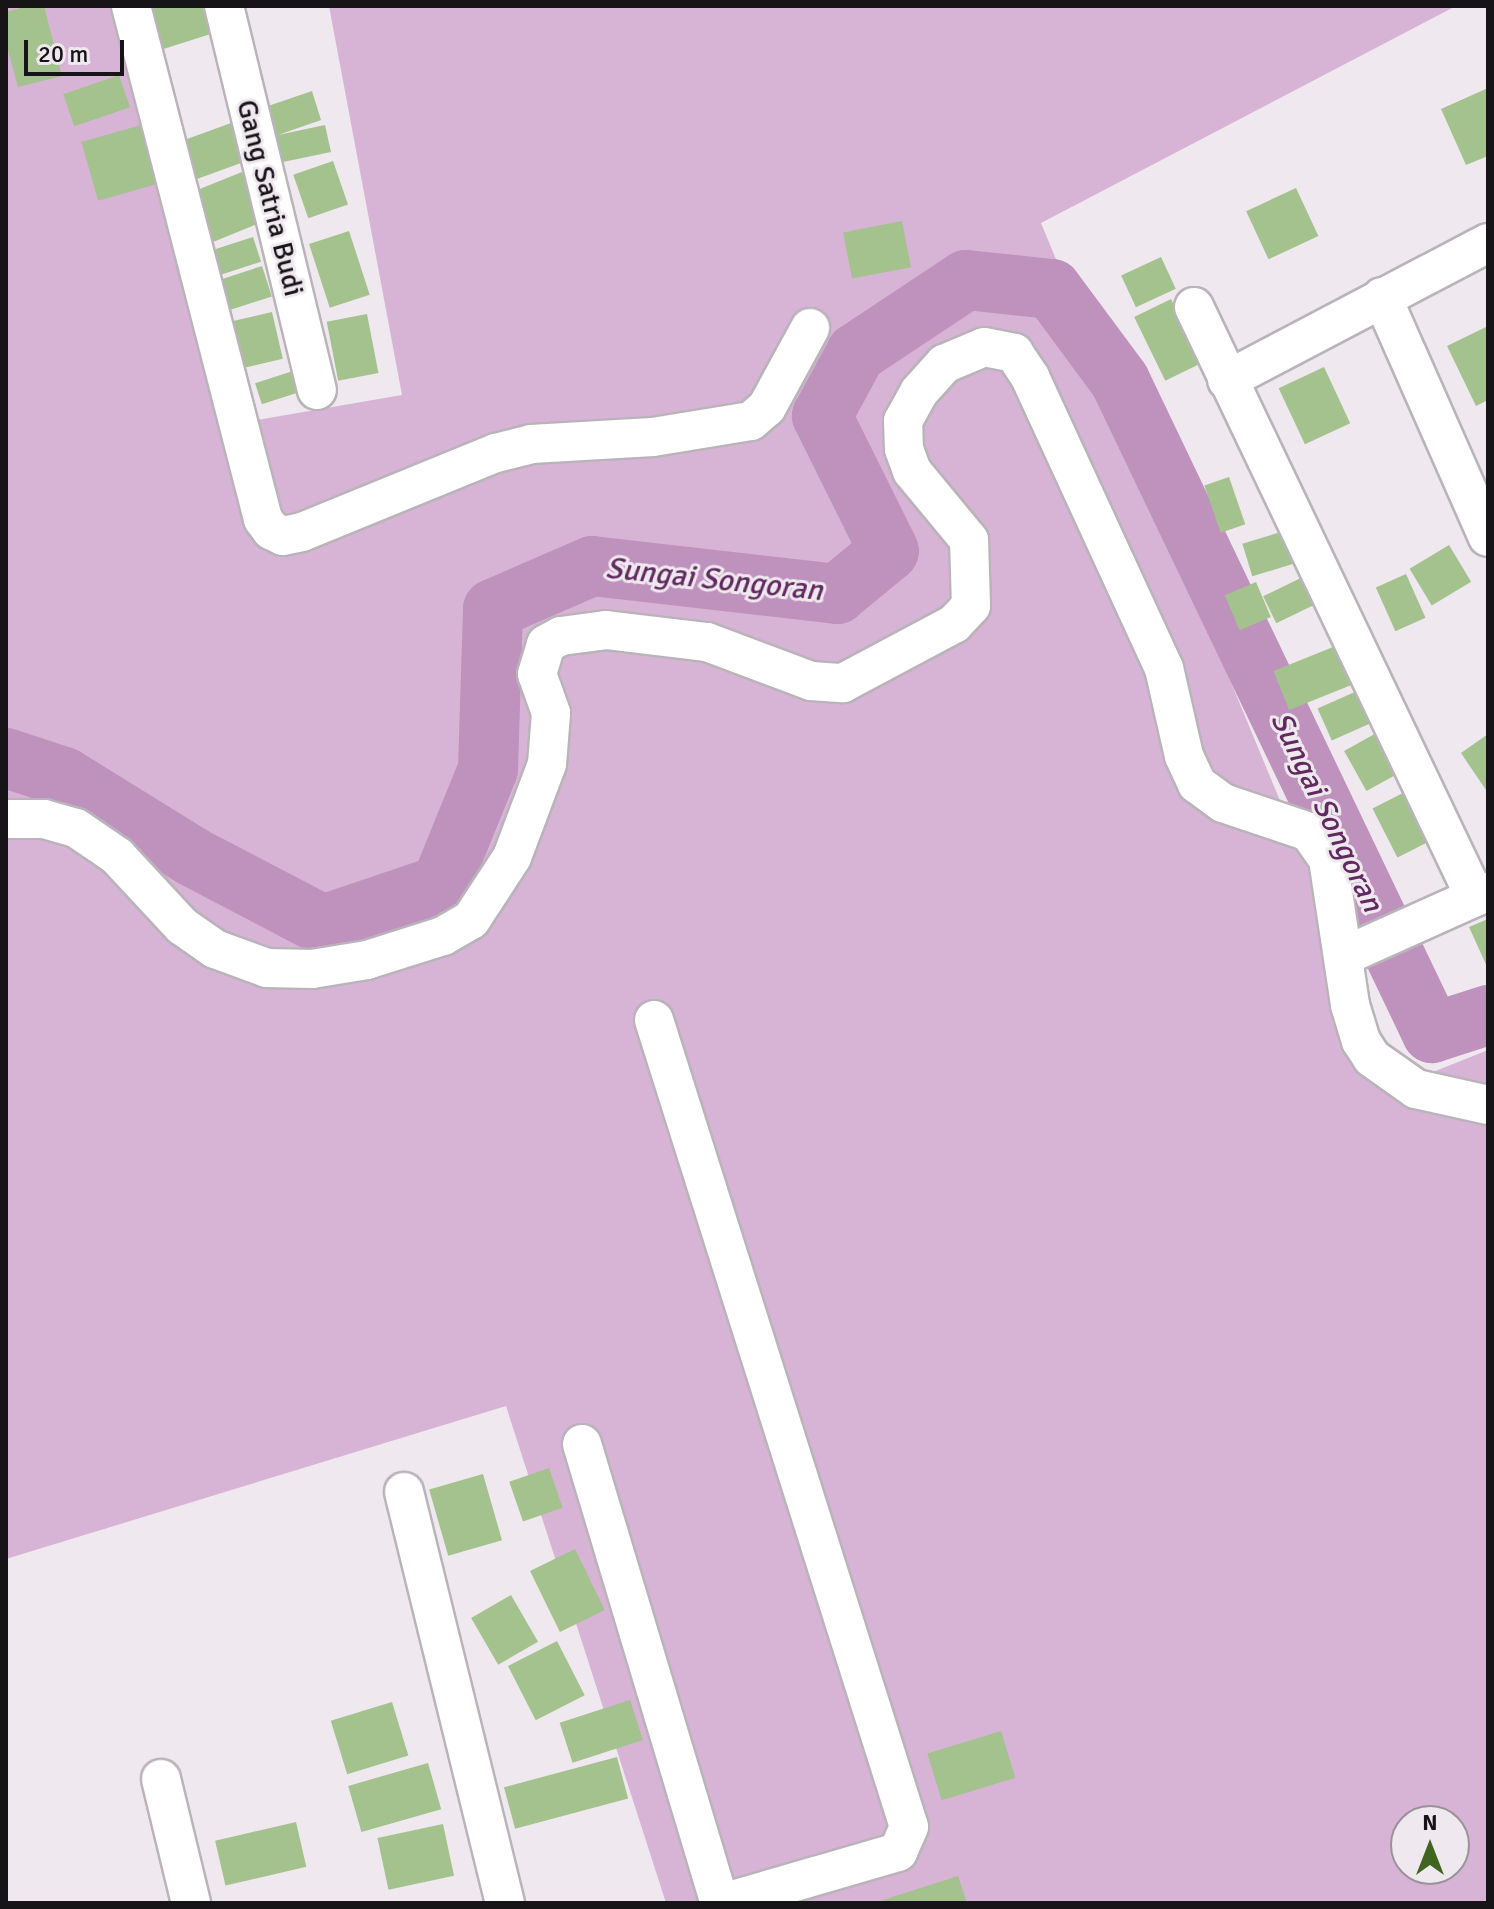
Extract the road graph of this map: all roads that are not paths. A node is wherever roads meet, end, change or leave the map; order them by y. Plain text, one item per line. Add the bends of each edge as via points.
1 (131, 6) edge
2 (224, 6) edge
3 (1488, 243) edge
4 (1382, 297) junction
5 (1194, 307) dead end
6 (810, 328) dead end
7 (1227, 380) junction
8 (317, 390) dead end
9 (1488, 537) edge
10 (6, 819) edge
11 (1481, 895) edge
12 (1352, 953) junction
13 (654, 1020) dead end
14 (1488, 1105) edge
15 (582, 1444) dead end
16 (404, 1492) dead end
17 (161, 1779) dead end
18 (191, 1903) edge
19 (505, 1903) edge
20 (722, 1903) edge

1 - 6 street via 263,519 283,536 531,444 653,437 751,421 767,407
2 - 8 street, Gang Satria Budi
3 - 4 street
4 - 7 street
4 - 9 street
5 - 7 street
7 - 11 street
10 - 12 street via 44,819 76,828 117,856 182,926 215,949 267,968 312,969 367,960 443,936 471,920 512,857 547,764 551,713 537,674 546,644 561,636 606,630 707,642 811,681 843,683 954,624 971,606 969,540 912,471 903,421 944,364 984,347 1014,353 1030,377 1164,668 1184,756 1197,784 1223,803 1309,832 1328,859
11 - 12 street
12 - 14 street via 1350,1005 1372,1058 1416,1089
13 - 20 street via 909,1827 898,1852
15 - 20 street
16 - 19 street
17 - 18 street

